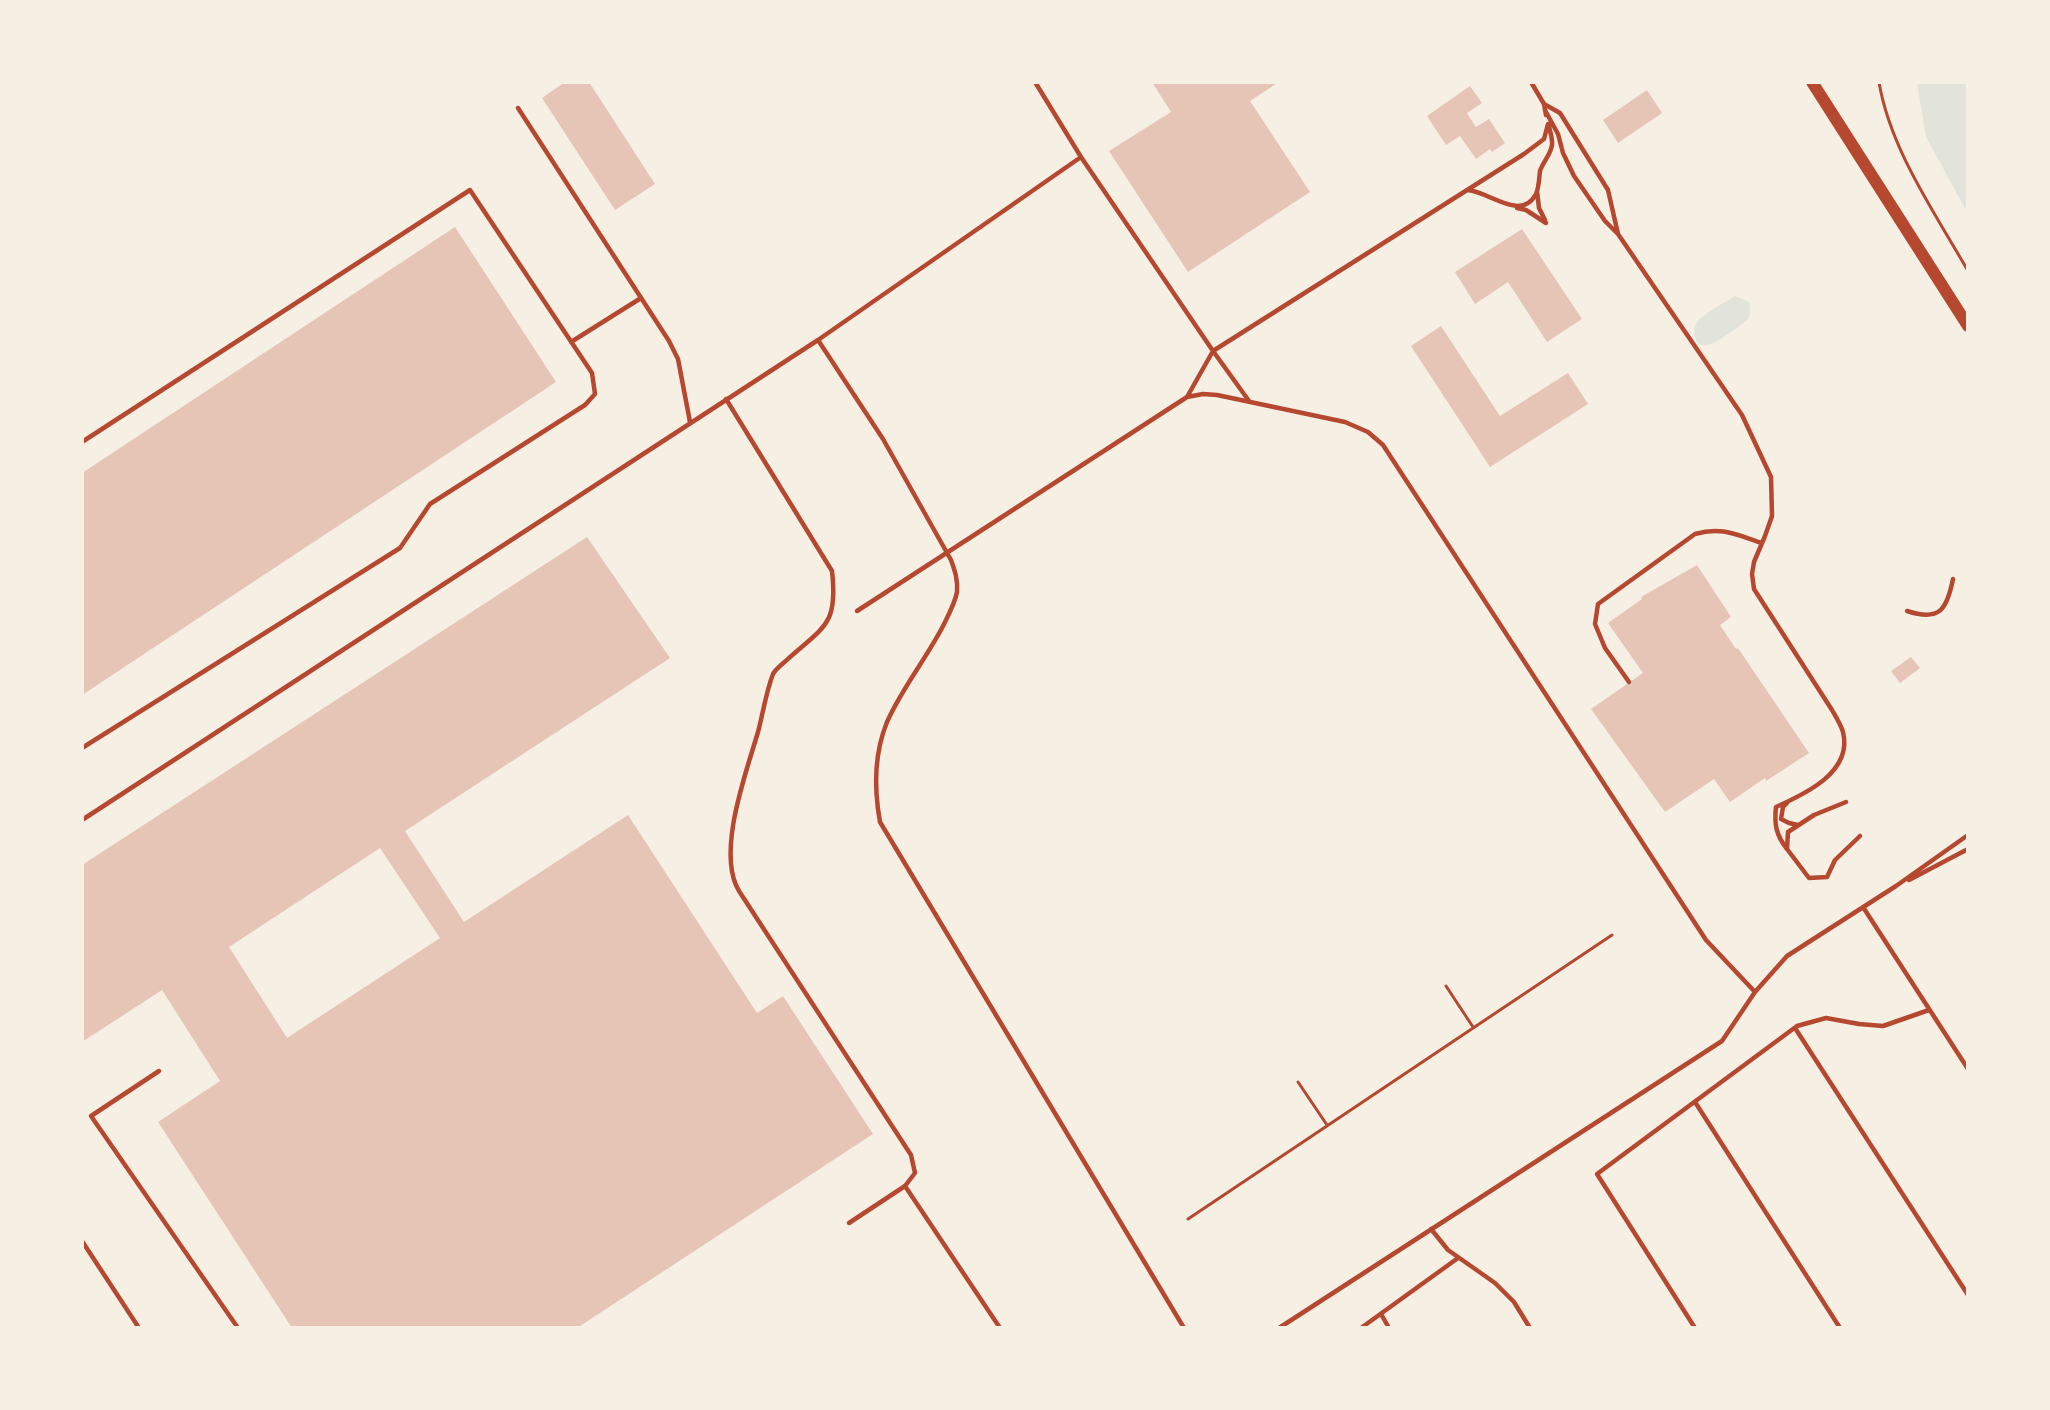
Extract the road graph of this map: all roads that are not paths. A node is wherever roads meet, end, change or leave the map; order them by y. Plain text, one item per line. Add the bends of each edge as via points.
1 (1035, 82) edge
2 (1532, 82) edge
3 (1812, 82) edge
4 (1544, 104) junction
5 (518, 108) dead end
6 (1546, 112) junction
7 (1548, 124) junction
8 (1081, 157) junction
9 (1537, 189) junction
10 (1468, 190) junction
11 (1513, 206) junction
12 (1618, 234) junction
13 (641, 298) junction
14 (1968, 326) edge
15 (818, 340) junction
16 (572, 342) junction
17 (1213, 351) junction
18 (1187, 397) junction
19 (726, 399) junction
20 (1249, 402) junction
21 (690, 422) junction
22 (82, 442) edge
23 (1762, 543) junction
24 (947, 554) junction
25 (1953, 579) dead end
26 (857, 611) dead end
27 (1907, 611) dead end
28 (1629, 682) dead end
29 (82, 748) edge
30 (1789, 801) junction
31 (1846, 802) dead end
32 (82, 820) edge
33 (1798, 825) junction
34 (1968, 835) edge
35 (1860, 836) dead end
36 (1787, 849) junction
37 (1968, 849) edge
38 (1896, 886) junction
39 (1863, 907) junction
40 (1755, 992) junction
41 (1929, 1010) junction
42 (1795, 1028) junction
43 (1968, 1069) edge
44 (159, 1071) dead end
45 (1695, 1102) junction
46 (905, 1186) junction
47 (849, 1223) dead end
48 (1431, 1229) junction
49 (82, 1241) edge
50 (1458, 1258) junction
51 (1968, 1295) edge
52 (1381, 1314) junction
53 (139, 1328) edge
54 (238, 1328) edge
55 (1000, 1328) edge
56 (1184, 1328) edge
57 (1279, 1328) edge
58 (1361, 1328) edge
59 (1389, 1328) edge
60 (1530, 1328) edge
61 (1695, 1328) edge
62 (1840, 1328) edge

1 - 8 lane
2 - 4 lane
3 - 14 main road
4 - 6 lane
4 - 12 lane via 1560,113 1608,190
5 - 13 lane
6 - 7 lane
6 - 12 lane via 1574,176
7 - 9 lane via 1552,145 1541,167
7 - 10 lane via 1544,139
8 - 15 lane
8 - 17 lane
9 - 11 lane via 1531,201
9 - 11 lane via 1546,223
10 - 11 lane via 1480,191
10 - 17 lane
12 - 23 lane via 1742,415 1760,450 1771,477 1772,516
13 - 16 lane
13 - 21 lane via 678,360
15 - 19 lane
15 - 24 lane via 883,439
16 - 22 lane via 470,190
16 - 29 lane via 592,373 595,394 585,405 430,504 400,548
17 - 18 lane
17 - 20 lane
18 - 20 lane via 1217,395
18 - 24 lane
19 - 21 lane
19 - 46 lane via 832,571 835,594 827,623 774,672 733,822 732,874 739,891 911,1155 915,1173
20 - 40 lane via 1345,422 1368,432 1383,445 1707,940
21 - 32 lane
23 - 28 lane via 1728,532 1711,530 1695,534 1598,604 1595,624 1605,648
23 - 30 lane via 1753,568 1754,589 1843,731 1842,755 1832,773 1816,787
24 - 26 lane
24 - 56 lane via 956,575 957,593 930,651 887,723 875,776 880,822
25 - 27 lane via 1949,601 1939,612 1925,617
30 - 33 lane via 1783,807 1782,819
30 - 36 lane via 1776,807 1774,823
31 - 33 lane
33 - 36 lane via 1788,831
34 - 38 lane
35 - 36 lane via 1835,860 1827,877 1819,879 1809,878
37 - 38 lane
38 - 39 lane
39 - 40 lane via 1787,956
39 - 41 lane
40 - 48 lane via 1722,1041
41 - 42 lane via 1883,1026 1826,1018
41 - 43 lane
42 - 45 lane
42 - 51 lane
44 - 54 lane via 91,1116
45 - 61 lane via 1597,1174
45 - 62 lane
46 - 47 lane
46 - 55 lane
48 - 50 lane
48 - 57 lane
49 - 53 lane
50 - 52 lane
50 - 60 lane via 1495,1283 1514,1302
52 - 58 lane
52 - 59 lane

